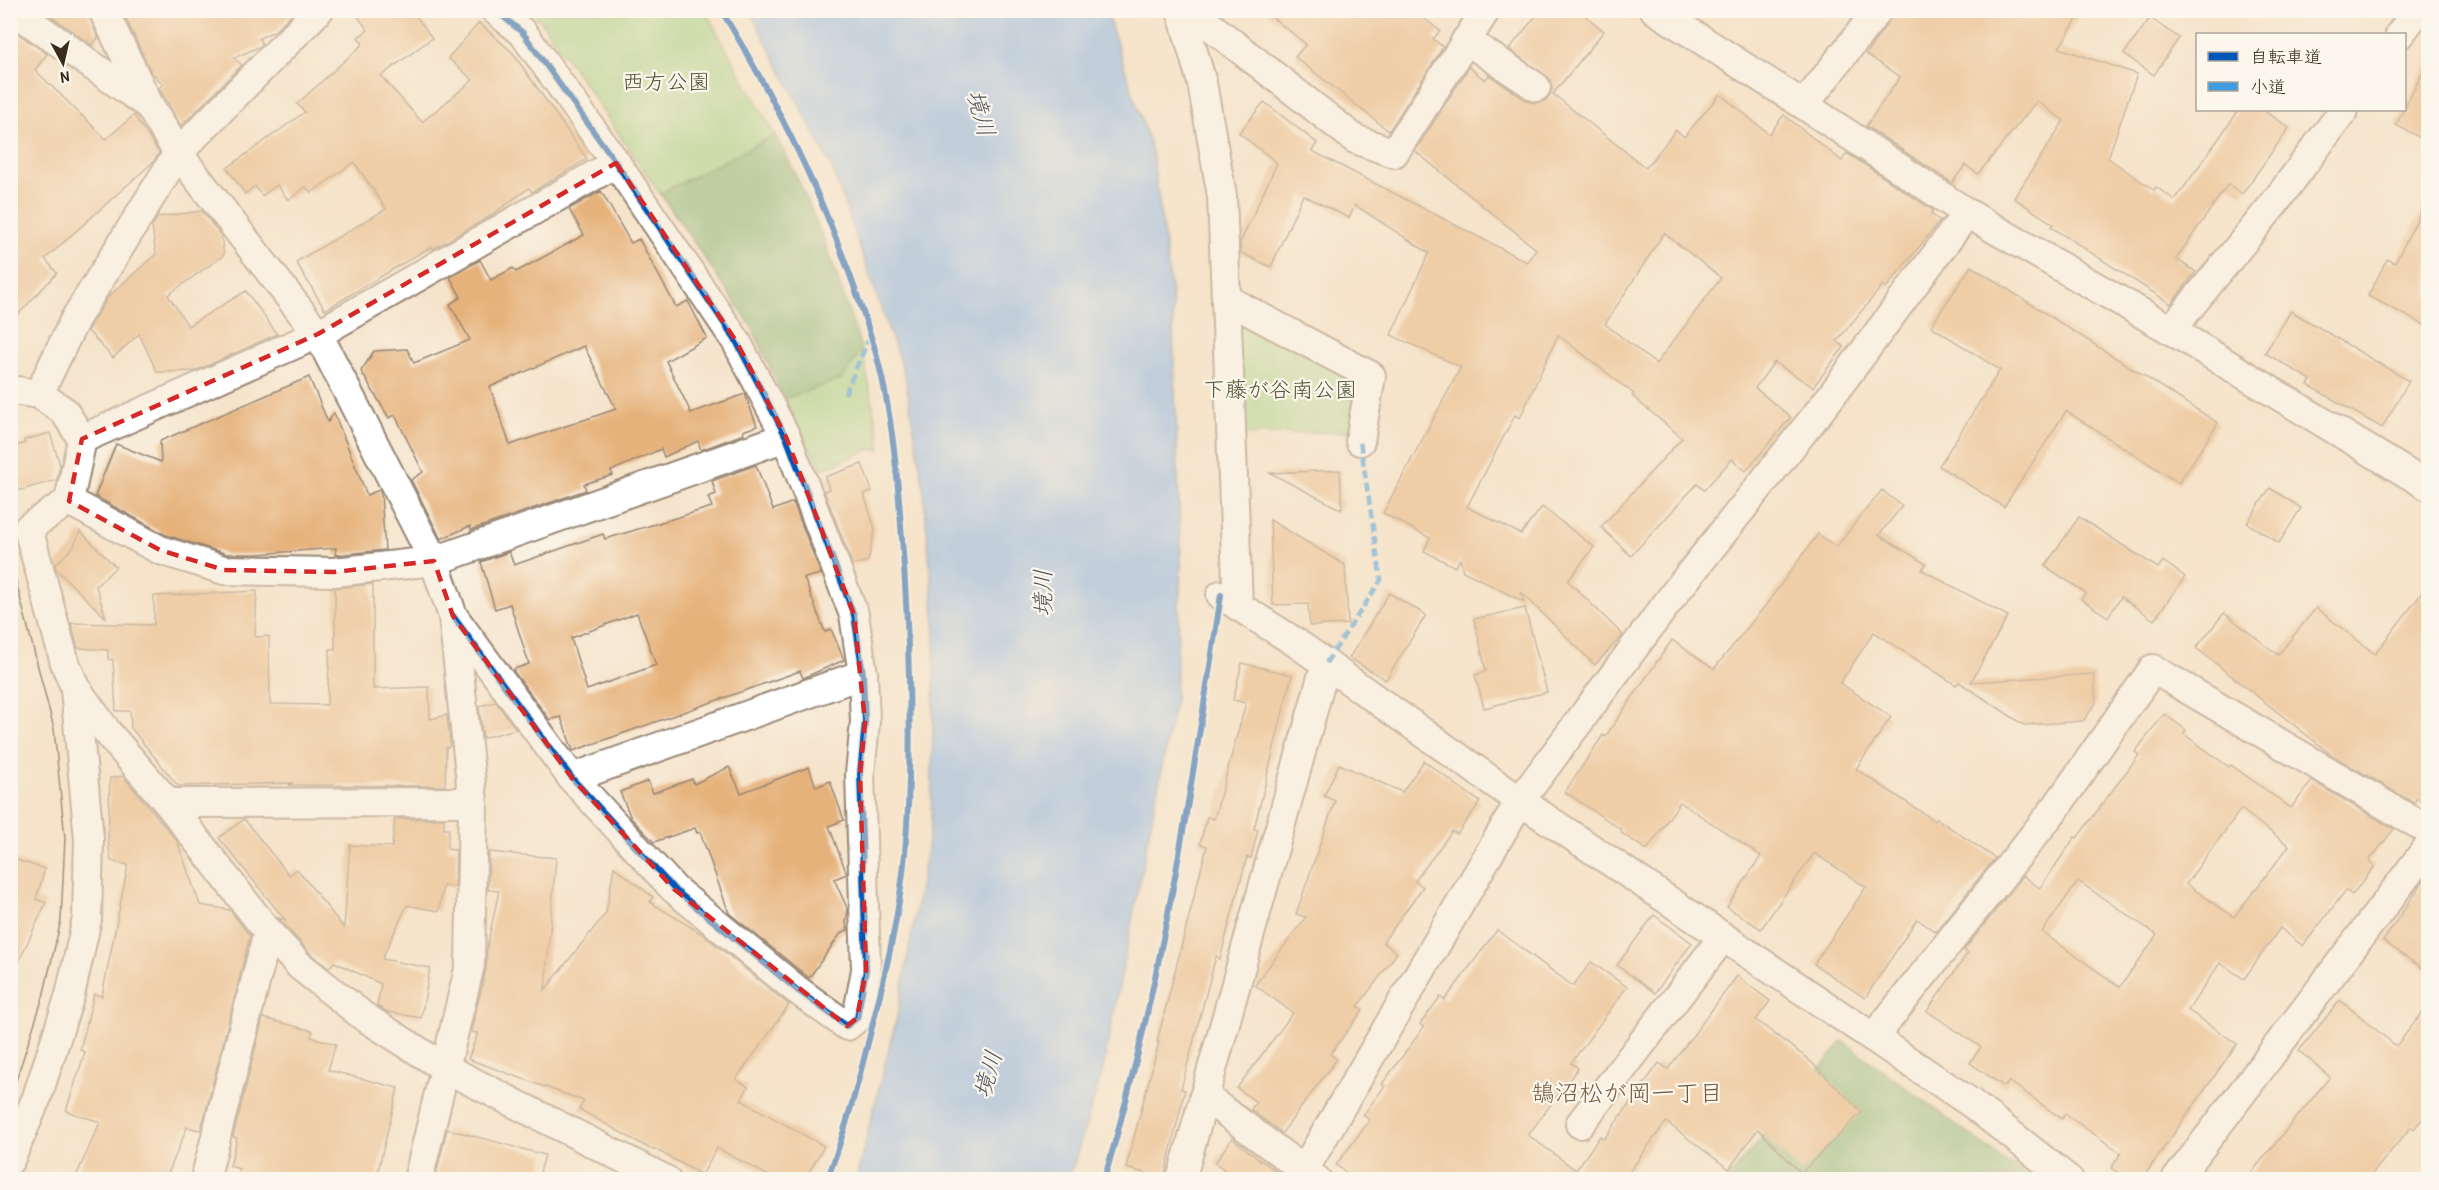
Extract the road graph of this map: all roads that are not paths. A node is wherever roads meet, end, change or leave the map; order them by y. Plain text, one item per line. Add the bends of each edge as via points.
1 (13, 10) edge
2 (103, 10) edge
3 (319, 10) edge
4 (495, 10) edge
5 (1181, 10) edge
6 (1193, 10) edge
7 (1486, 10) edge
8 (1654, 10) edge
9 (1878, 10) edge
10 (2418, 10) edge
11 (2401, 33) edge
12 (1466, 40) junction
13 (1536, 87) dead end
14 (149, 105) junction
15 (1804, 105) junction
16 (2343, 111) edge
17 (178, 153) junction
18 (616, 163) junction
19 (1967, 213) junction
20 (1226, 299) junction
21 (2171, 330) junction
22 (318, 334) junction
23 (10, 390) edge
24 (39, 394) junction
25 (786, 437) junction
26 (82, 439) junction
27 (1360, 441) dead end
28 (2428, 486) edge
29 (69, 501) junction
30 (434, 561) junction
31 (453, 616) junction
32 (1326, 663) junction
33 (862, 674) junction
34 (75, 687) junction
35 (572, 778) junction
36 (1520, 801) junction
37 (473, 802) junction
38 (168, 803) junction
39 (2428, 830) edge
40 (2428, 847) edge
41 (268, 932) junction
42 (1723, 937) junction
43 (1874, 1037) junction
44 (445, 1068) junction
45 (1204, 1096) junction
46 (1580, 1125) dead end
47 (10, 1160) edge
48 (1310, 1175) edge
49 (205, 1179) edge
50 (418, 1179) edge
51 (666, 1179) edge
52 (1181, 1179) edge
53 (2069, 1179) edge
54 (2176, 1179) edge

1 - 14 street
2 - 14 street
3 - 17 street
4 - 18 street via 523,33
5 - 20 street via 1202,83 1222,196
6 - 12 street via 1355,139 1394,153
7 - 12 street
8 - 15 street
9 - 15 street
10 - 11 street
12 - 13 street
14 - 17 street
15 - 19 street
16 - 21 street
17 - 22 street
17 - 24 street via 75,319
18 - 22 street
18 - 25 street via 736,341
19 - 21 street
19 - 36 street
20 - 27 street via 1371,376
20 - 32 street via 1229,601
21 - 28 street
22 - 26 street
22 - 30 street
23 - 24 street
24 - 26 street via 64,411
25 - 30 street
25 - 33 street via 854,615
26 - 29 street
29 - 30 street via 160,550 224,570 334,572
29 - 34 street via 28,528
30 - 31 street
31 - 35 street
31 - 37 street
32 - 36 street
32 - 45 street
33 - 35 street
33 - 35 street via 865,722 860,774 866,970 857,1018 847,1026 674,890
34 - 38 street via 108,733
34 - 47 street via 89,839 87,919 70,995 37,1097
36 - 42 street
36 - 48 street
37 - 38 street
37 - 44 street via 470,965
38 - 41 street
39 - 43 street via 2154,669 2057,806
40 - 54 street
41 - 44 street via 300,966 363,1016
41 - 49 street
42 - 43 street
42 - 46 street
43 - 53 street via 1971,1103
44 - 50 street
44 - 51 street
45 - 48 street
45 - 52 street

